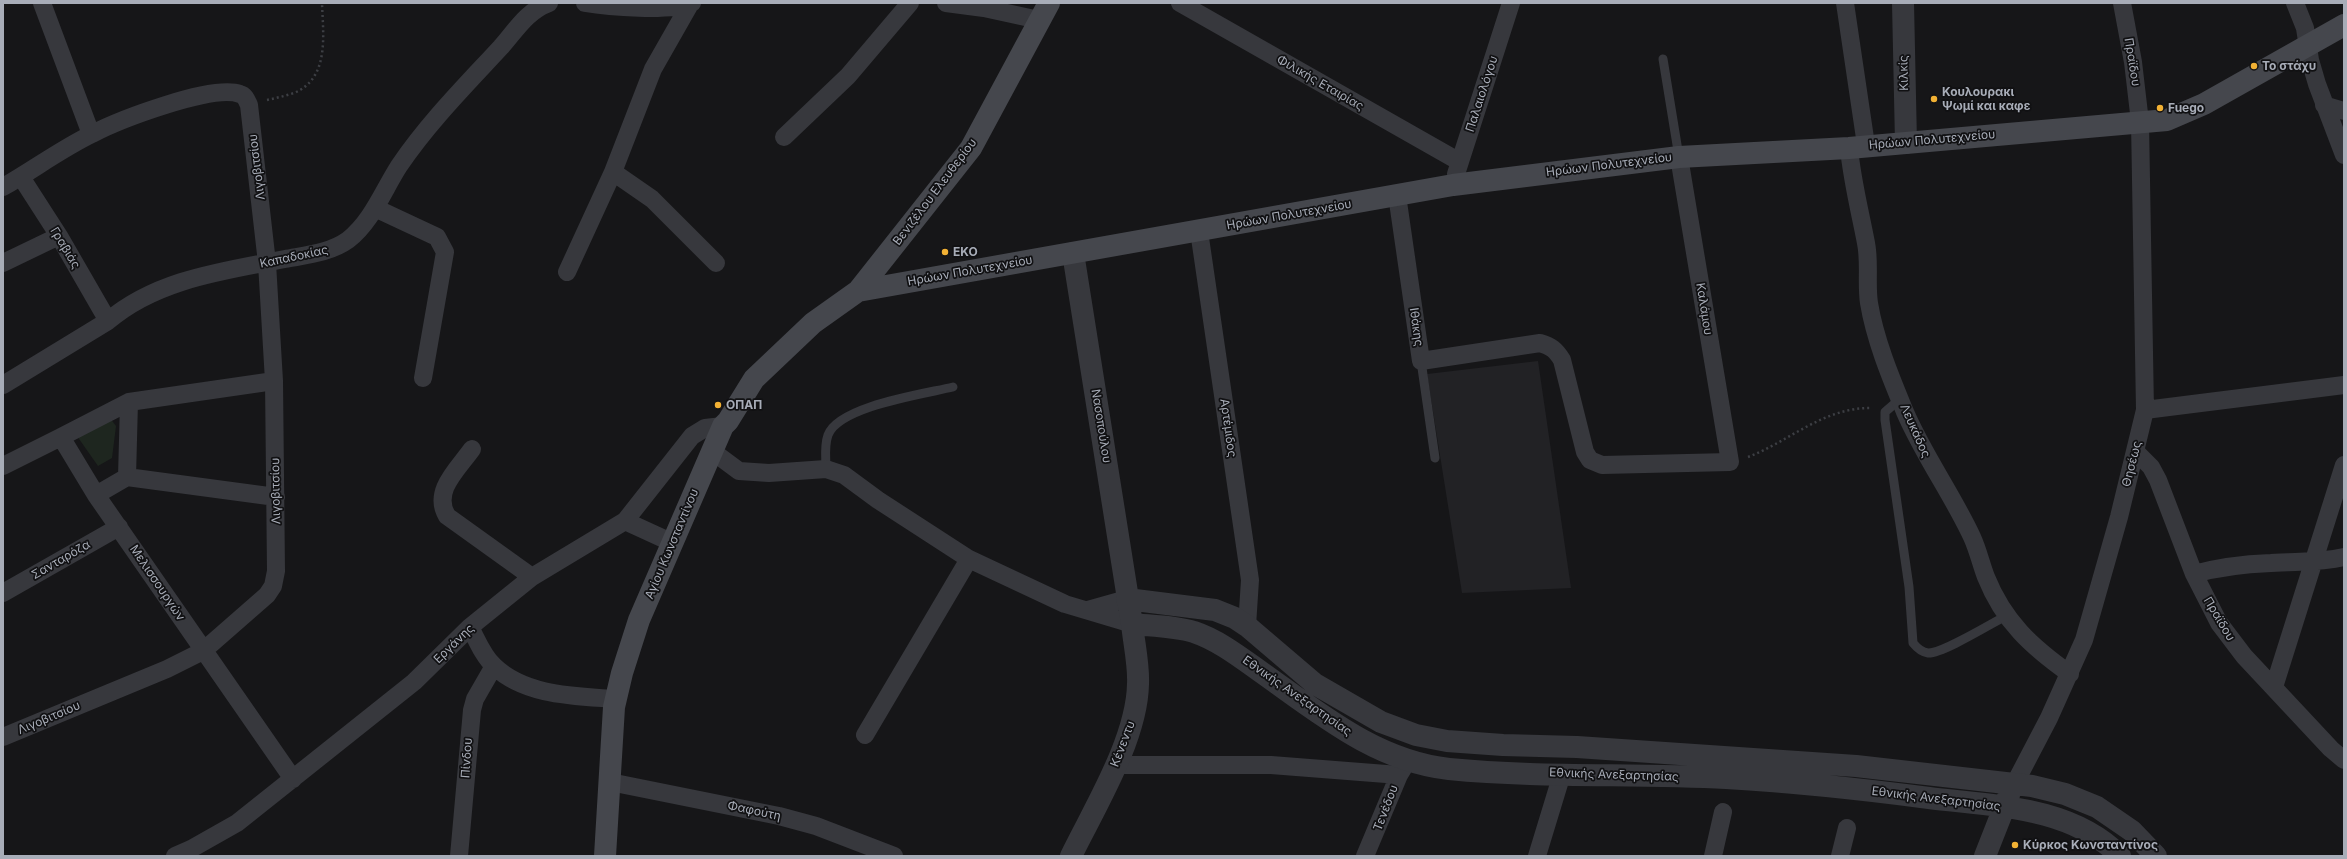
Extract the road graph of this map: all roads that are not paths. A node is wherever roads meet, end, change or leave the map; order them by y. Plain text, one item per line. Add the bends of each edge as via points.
1 (42, 3) edge
2 (549, 3) edge
3 (585, 3) edge
4 (910, 3) edge
5 (946, 3) edge
6 (1180, 3) edge
7 (1511, 3) edge
8 (1845, 3) edge
9 (1903, 3) edge
10 (2122, 3) edge
11 (2295, 3) edge
12 (691, 4) edge
13 (1044, 12) edge
14 (2344, 25) edge
15 (2308, 46) junction
16 (1663, 59) dead end
17 (2324, 105) junction
18 (2344, 111) edge
19 (2140, 122) junction
20 (92, 134) junction
21 (784, 137) dead end
22 (1906, 143) junction
23 (1858, 147) junction
24 (2344, 155) edge
25 (1679, 157) junction
26 (1460, 162) junction
27 (613, 172) junction
28 (21, 177) junction
29 (1454, 185) junction
30 (3, 187) edge
31 (1397, 195) junction
32 (375, 208) junction
33 (1199, 231) junction
34 (59, 236) junction
35 (1073, 253) junction
36 (268, 262) junction
37 (3, 263) edge
38 (716, 263) dead end
39 (567, 272) dead end
40 (858, 291) junction
41 (108, 321) junction
42 (1421, 361) junction
43 (423, 378) dead end
44 (274, 381) junction
45 (2344, 385) edge
46 (3, 386) edge
47 (953, 387) dead end
48 (1900, 399) junction
49 (129, 402) junction
50 (2145, 410) junction
51 (723, 426) junction
52 (61, 437) junction
53 (472, 449) dead end
54 (712, 452) junction
55 (2136, 452) junction
56 (1435, 458) dead end
57 (2344, 465) edge
58 (3, 466) edge
59 (826, 469) junction
60 (127, 477) junction
61 (96, 495) junction
62 (276, 497) junction
63 (625, 520) junction
64 (119, 527) junction
65 (673, 543) junction
66 (2344, 557) edge
67 (969, 559) junction
68 (2314, 563) junction
69 (2194, 574) junction
70 (532, 578) junction
71 (5, 586) edge
72 (1127, 599) junction
73 (1088, 610) junction
74 (2006, 616) junction
75 (1132, 624) junction
76 (1248, 626) junction
77 (470, 627) junction
78 (203, 651) junction
79 (494, 666) junction
80 (2070, 674) junction
81 (2274, 687) junction
82 (615, 699) junction
83 (865, 735) dead end
84 (3, 737) edge
85 (2344, 760) edge
86 (1116, 765) junction
87 (1403, 768) junction
88 (1562, 774) junction
89 (293, 779) junction
90 (610, 782) junction
91 (2014, 785) junction
92 (2003, 807) junction
93 (1723, 812) dead end
94 (1847, 828) dead end
95 (175, 856) edge
96 (459, 856) edge
97 (604, 856) edge
98 (894, 856) edge
99 (1071, 856) edge
100 (1365, 856) edge
101 (1537, 856) edge
102 (1713, 856) edge
103 (1840, 856) edge
104 (1985, 856) edge
105 (2120, 856) edge
106 (2156, 856) edge

1 - 20 street
2 - 32 street, Καπαδοκίας via 533,11 521,22 444,106 414,145
3 - 12 street via 618,8
4 - 21 street via 848,76
5 - 13 street
6 - 26 street, Φιλικής Εταιρίας
7 - 26 street, Παλαιολόγου
8 - 23 street, Λευκάδος
9 - 22 street, Κιλκίς
10 - 19 street, Πραϊδου via 2133,62
11 - 15 street via 2305,28
12 - 27 street via 653,69
13 - 40 main road, Βενιζέλου Ελευθερίου via 971,148
14 - 15 main road, Ηρώων Πολυτεχνείου
15 - 17 street
15 - 19 main road, Ηρώων Πολυτεχνείου via 2183,115 2167,120
16 - 25 lane
17 - 18 street
17 - 24 street
19 - 22 main road, Ηρώων Πολυτεχνείου
19 - 50 street, Θησέως
20 - 28 street
20 - 36 street, Λιγοβιτσίου via 160,107 202,96 233,92 242,94 249,105
22 - 23 main road, Ηρώων Πολυτεχνείου
23 - 25 main road, Ηρώων Πολυτεχνείου
23 - 48 street, Λευκάδος via 1854,190 1868,254 1869,304
25 - 29 main road, Ηρώων Πολυτεχνείου
25 - 42 street, Καλάμου via 1730,462 1595,464 1585,452 1562,360 1556,351 1540,343
26 - 29 street, Παλαιολόγου
27 - 38 street via 656,203
27 - 39 street
28 - 30 street
28 - 34 street, Γραβιάς
29 - 31 main road, Ηρώων Πολυτεχνείου
31 - 33 main road, Ηρώων Πολυτεχνείου
31 - 42 street, Ιθάκης
32 - 36 street, Καπαδοκίας via 358,230 341,244 323,251
32 - 43 street via 437,237 445,252
33 - 35 main road, Ηρώων Πολυτεχνείου
33 - 76 street, Αρτέμιδος via 1250,580
34 - 37 street
34 - 41 street, Γραβιάς
35 - 40 main road, Ηρώων Πολυτεχνείου
35 - 72 street, Νασοπούλου
36 - 41 street, Καπαδοκίας via 167,286 122,308
36 - 44 street, Λιγοβιτσίου
40 - 51 main road, Αγίου Κωνσταντίνου via 813,322 754,379
41 - 46 street, Καπαδοκίας
42 - 56 lane, Ιθάκης
44 - 49 street
44 - 62 street, Λιγοβιτσίου
45 - 50 street
47 - 59 lane via 864,408 836,424 828,435
48 - 74 street, Λευκάδος via 1929,462 1973,538 1987,578
48 - 74 lane via 1885,412 1885,431 1909,587 1913,643 1918,649 1928,653 1941,650
49 - 52 street
49 - 60 street
50 - 55 street, Θησέως
51 - 54 main road, Αγίου Κωνσταντίνου
51 - 63 street, Εργάνης via 705,428 692,436
52 - 58 street
52 - 61 street, Μελισσουργών
53 - 70 street via 444,488 441,500 443,509 447,516
54 - 59 street via 739,471 769,473
54 - 65 main road, Αγίου Κωνσταντίνου
55 - 69 street, Πραϊδου via 2151,467 2158,480
55 - 80 street, Θησέως via 2087,629
57 - 68 street
59 - 67 street via 844,475
60 - 61 street
60 - 62 street
61 - 64 street, Μελισσουργών
62 - 78 street, Λιγοβιτσίου via 276,571 273,586 267,595
63 - 65 street
63 - 70 street, Εργάνης
64 - 71 street, Σανταρόζα
64 - 78 street, Μελισσουργών
65 - 82 main road, Αγίου Κωνσταντίνου via 639,620
66 - 68 street
67 - 73 street via 1065,604
67 - 83 street
68 - 69 street via 2247,565 2217,568
68 - 81 street
69 - 81 street, Πραϊδου via 2209,605 2232,642
70 - 77 street, Εργάνης
72 - 73 street
72 - 75 street, Νασοπούλου
72 - 76 street via 1215,610
73 - 75 street
74 - 80 street, Λευκάδος via 2037,650
75 - 86 street, Κένεντυ via 1138,684 1136,706 1131,728
75 - 87 street, Εθνικής Ανεξαρτησίας via 1193,632 1212,640
76 - 91 street via 1314,684 1381,722 1416,735 1447,741 1503,745 1577,747 1856,766
77 - 79 street
77 - 89 street, Εργάνης via 414,682
78 - 84 street, Λιγοβιτσίου via 167,669
78 - 89 street, Μελισσουργών
79 - 82 street via 531,688
79 - 96 street, Πίνδου via 475,699 472,710
80 - 91 street, Θησέως
81 - 85 street, Πραϊδου
82 - 90 main road, Αγίου Κωνσταντίνου
86 - 87 street
86 - 99 street, Κένεντυ
87 - 88 street, Εθνικής Ανεξαρτησίας
87 - 100 street, Τενέδου
88 - 92 street, Εθνικής Ανεξαρτησίας via 1725,778 1850,788
88 - 101 street
89 - 95 street, Εργάνης via 238,823 191,850
90 - 97 main road, Αγίου Κωνσταντίνου
90 - 98 street, Φαφούτη via 779,816 822,828
91 - 92 street
91 - 106 street via 2032,786 2065,794 2098,807 2132,831
92 - 104 street
92 - 105 street, Εθνικής Ανεξαρτησίας via 2058,819 2097,838
93 - 102 street
94 - 103 street

